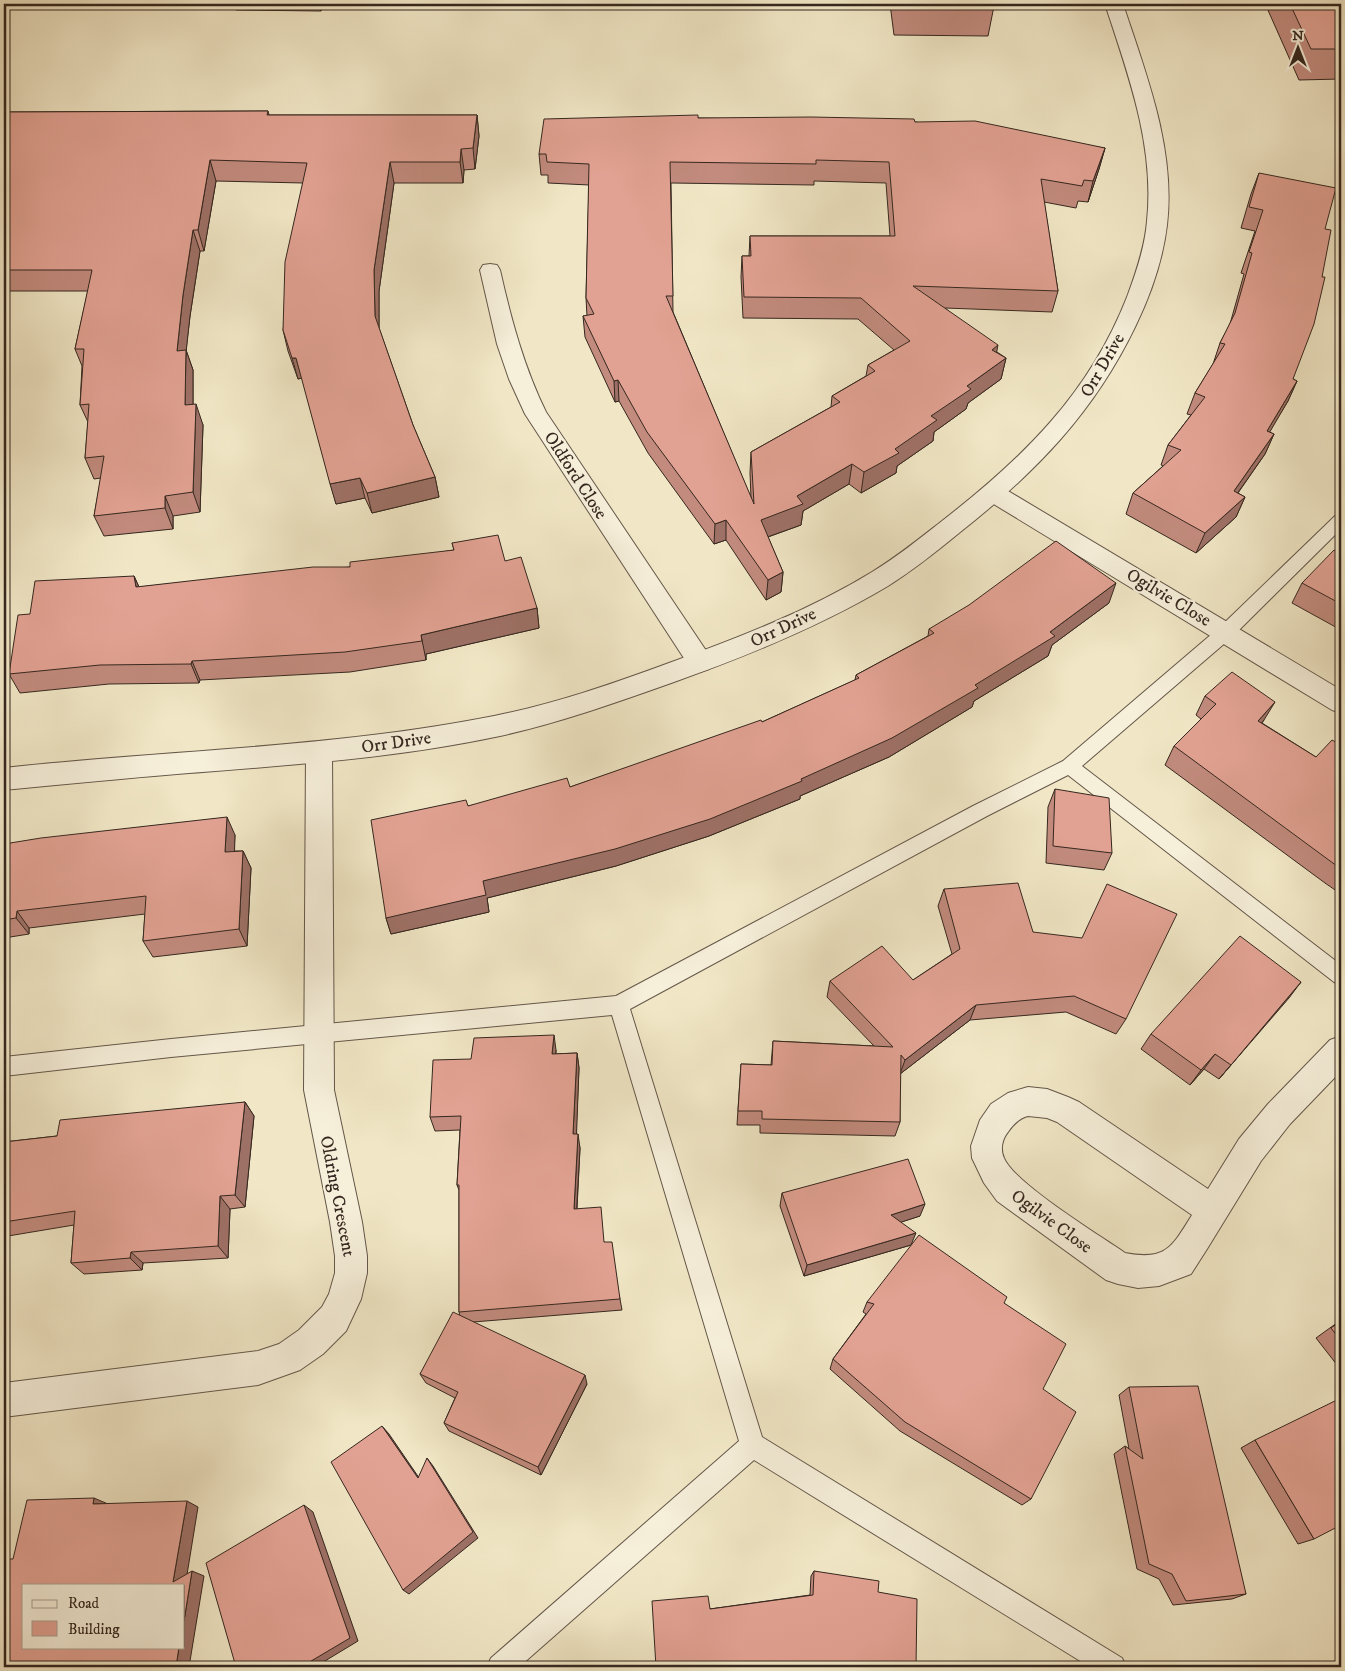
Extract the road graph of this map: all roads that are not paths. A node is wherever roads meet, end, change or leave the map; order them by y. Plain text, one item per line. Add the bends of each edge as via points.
1 (1114, 4) edge
2 (490, 270) dead end
3 (995, 494) junction
4 (1341, 520) edge
5 (1226, 632) junction
6 (700, 662) junction
7 (1341, 703) edge
8 (319, 752) junction
9 (1069, 766) junction
10 (4, 779) edge
11 (1341, 976) edge
12 (619, 1005) junction
13 (318, 1034) junction
14 (1341, 1050) edge
15 (4, 1067) edge
16 (1212, 1210) junction
17 (4, 1400) edge
18 (752, 1445) junction
19 (500, 1667) edge
20 (1113, 1667) edge

1 - 3 street, Orr Drive via 1154,136 1158,216 1151,254 1125,325 1090,390 1039,451
2 - 6 street, Oldford Close via 514,369 532,406
3 - 5 street, Ogilvie Close
3 - 6 street, Orr Drive via 875,582 765,637
4 - 5 lane
5 - 7 street, Ogilvie Close
5 - 9 lane
6 - 8 street, Orr Drive via 554,712 404,742
8 - 10 street, Orr Drive via 135,765
8 - 13 street, Oldring Crescent
9 - 11 lane
9 - 12 lane
12 - 13 lane
12 - 18 lane
13 - 15 lane
13 - 17 street, Oldring Crescent via 322,1112 351,1256 344,1299 334,1319 311,1342 288,1358 258,1368
14 - 16 street, Ogilvie Close via 1279,1114 1250,1150
16 - 16 street, Ogilvie Close via 1050,1103 1031,1100 1017,1104 1002,1112 989,1133 987,1153 994,1173 1008,1190 1118,1268 1138,1272 1159,1270 1179,1262
18 - 19 lane
18 - 20 lane

